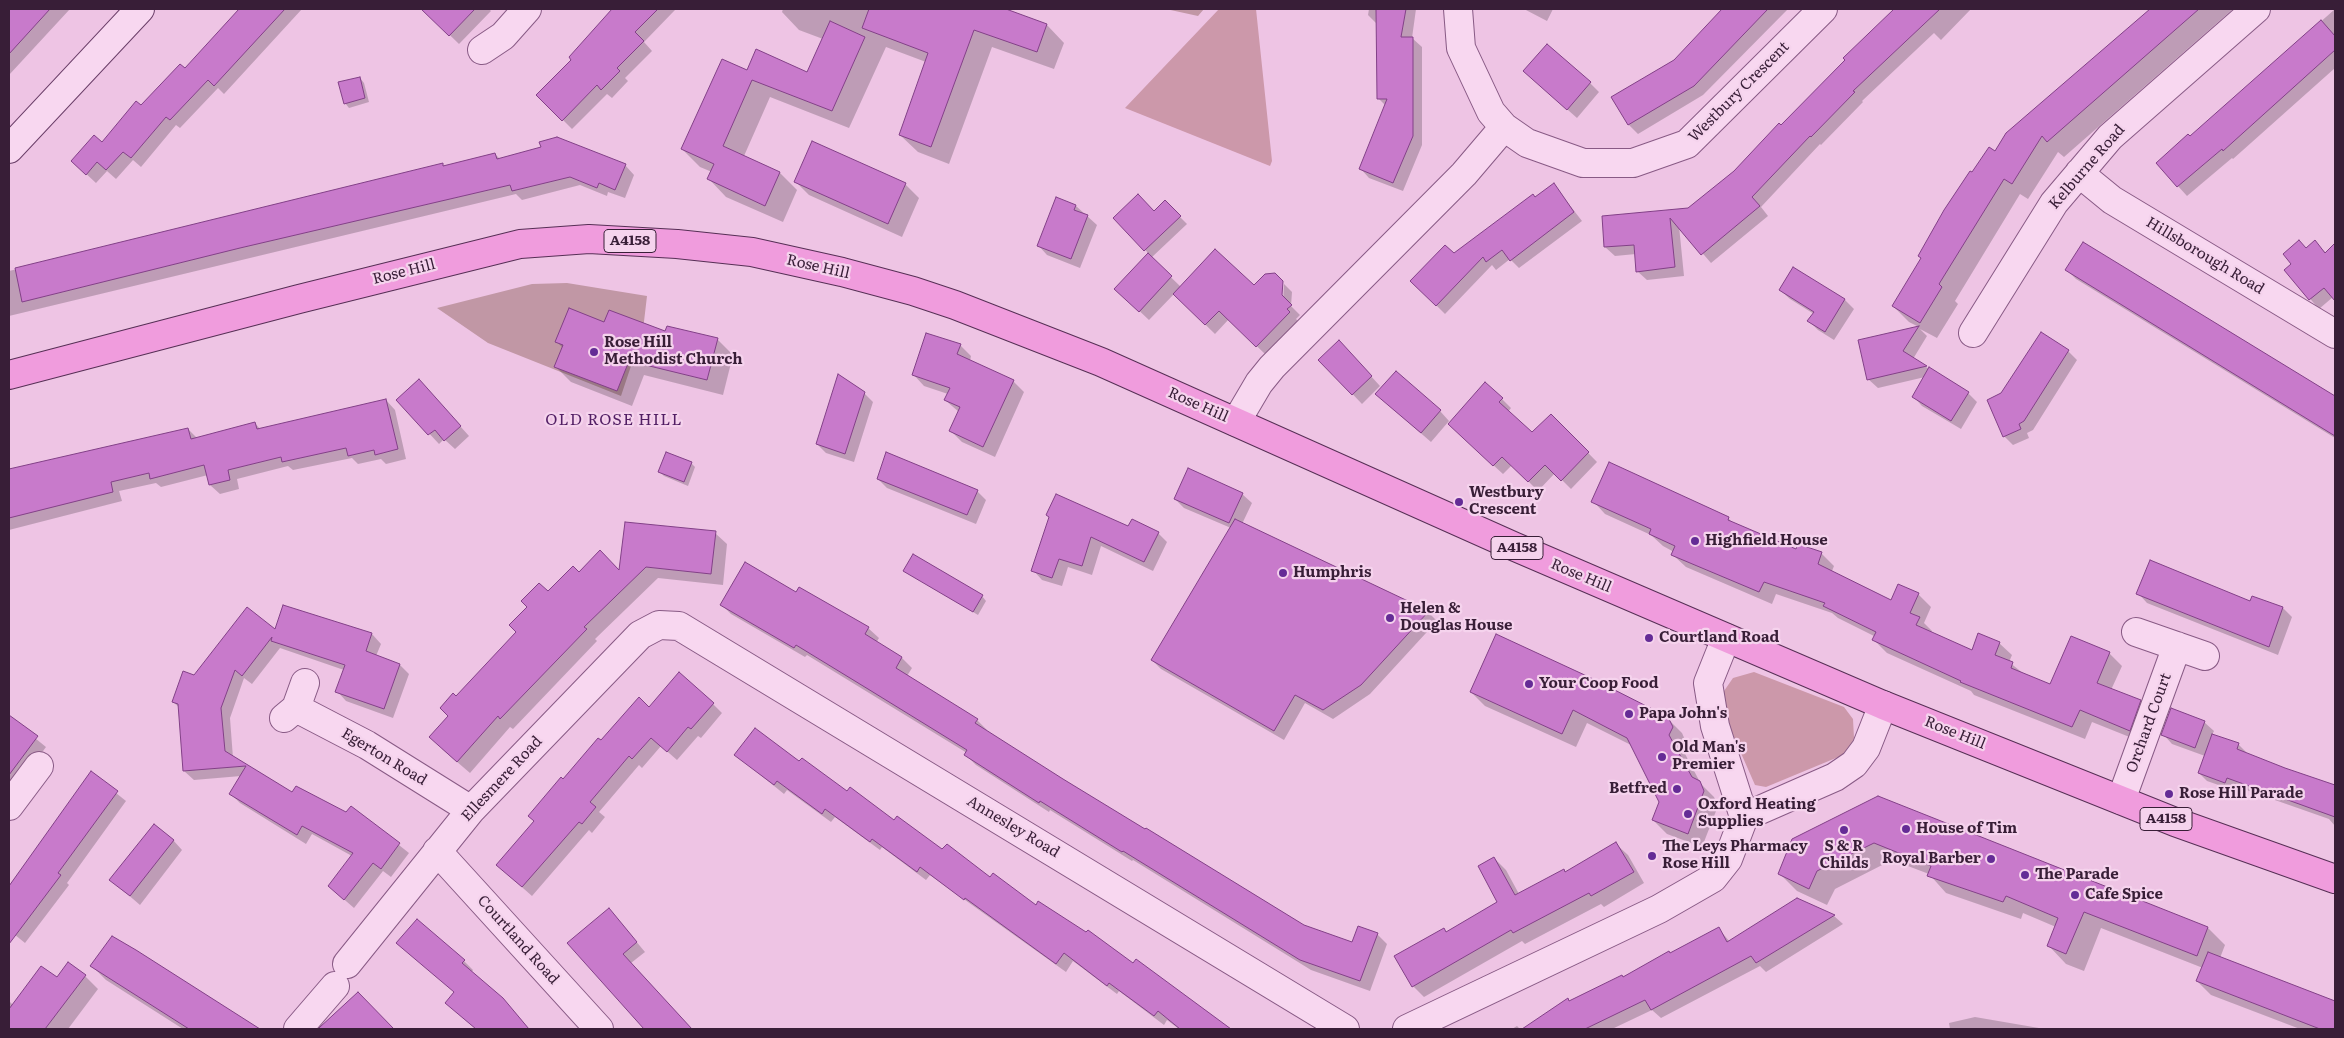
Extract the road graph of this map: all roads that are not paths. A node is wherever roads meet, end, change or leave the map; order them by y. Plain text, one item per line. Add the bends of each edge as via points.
1 (140, 9) edge
2 (527, 9) edge
3 (1458, 9) edge
4 (1823, 9) edge
5 (2256, 9) edge
6 (482, 50) dead end
7 (1504, 127) junction
8 (9, 149) edge
9 (2079, 173) junction
10 (1972, 333) dead end
11 (2335, 334) edge
12 (9, 375) edge
13 (1236, 422) junction
14 (679, 626) joint
15 (2136, 632) dead end
16 (1726, 638) junction
17 (2177, 646) junction
18 (2205, 656) dead end
19 (305, 683) dead end
20 (1883, 705) junction
21 (39, 766) dead end
22 (2121, 800) junction
23 (9, 806) edge
24 (471, 810) junction
25 (1744, 817) junction
26 (437, 851) junction
27 (2335, 879) edge
28 (298, 1029) edge
29 (599, 1029) edge
30 (1345, 1029) edge
31 (1407, 1029) edge

1 - 8 street
2 - 6 street via 503,36
3 - 7 street, Westbury Crescent via 1461,48 1492,112
4 - 7 street, Westbury Crescent via 1687,144 1633,163 1584,163 1527,143
5 - 9 street, Kelburne Road via 2110,137
7 - 13 street via 1464,174 1272,367 1259,382
9 - 10 street, Kelburne Road via 2054,203
9 - 11 street, Hillsborough Road via 2112,200
12 - 13 main road, Rose Hill / A4158 via 520,244 589,239 752,252 914,291 1100,362
13 - 16 main road, Rose Hill / A4158
14 - 24 street, Ellesmere Road via 659,625 640,635
14 - 30 street, Annesley Road
15 - 17 street
16 - 20 main road, Rose Hill / A4158
16 - 25 street via 1708,683 1715,726
17 - 18 street
17 - 22 street, Orchard Court
19 - 24 street, Egerton Road via 290,713 367,745
20 - 22 main road, Rose Hill / A4158
20 - 25 street via 1866,748 1854,764 1835,777
21 - 23 street
22 - 27 main road, Rose Hill / A4158
24 - 26 street, Ellesmere Road
25 - 31 street via 1728,859 1713,878 1659,909
26 - 28 street, Ellesmere Road
26 - 29 street, Courtland Road

